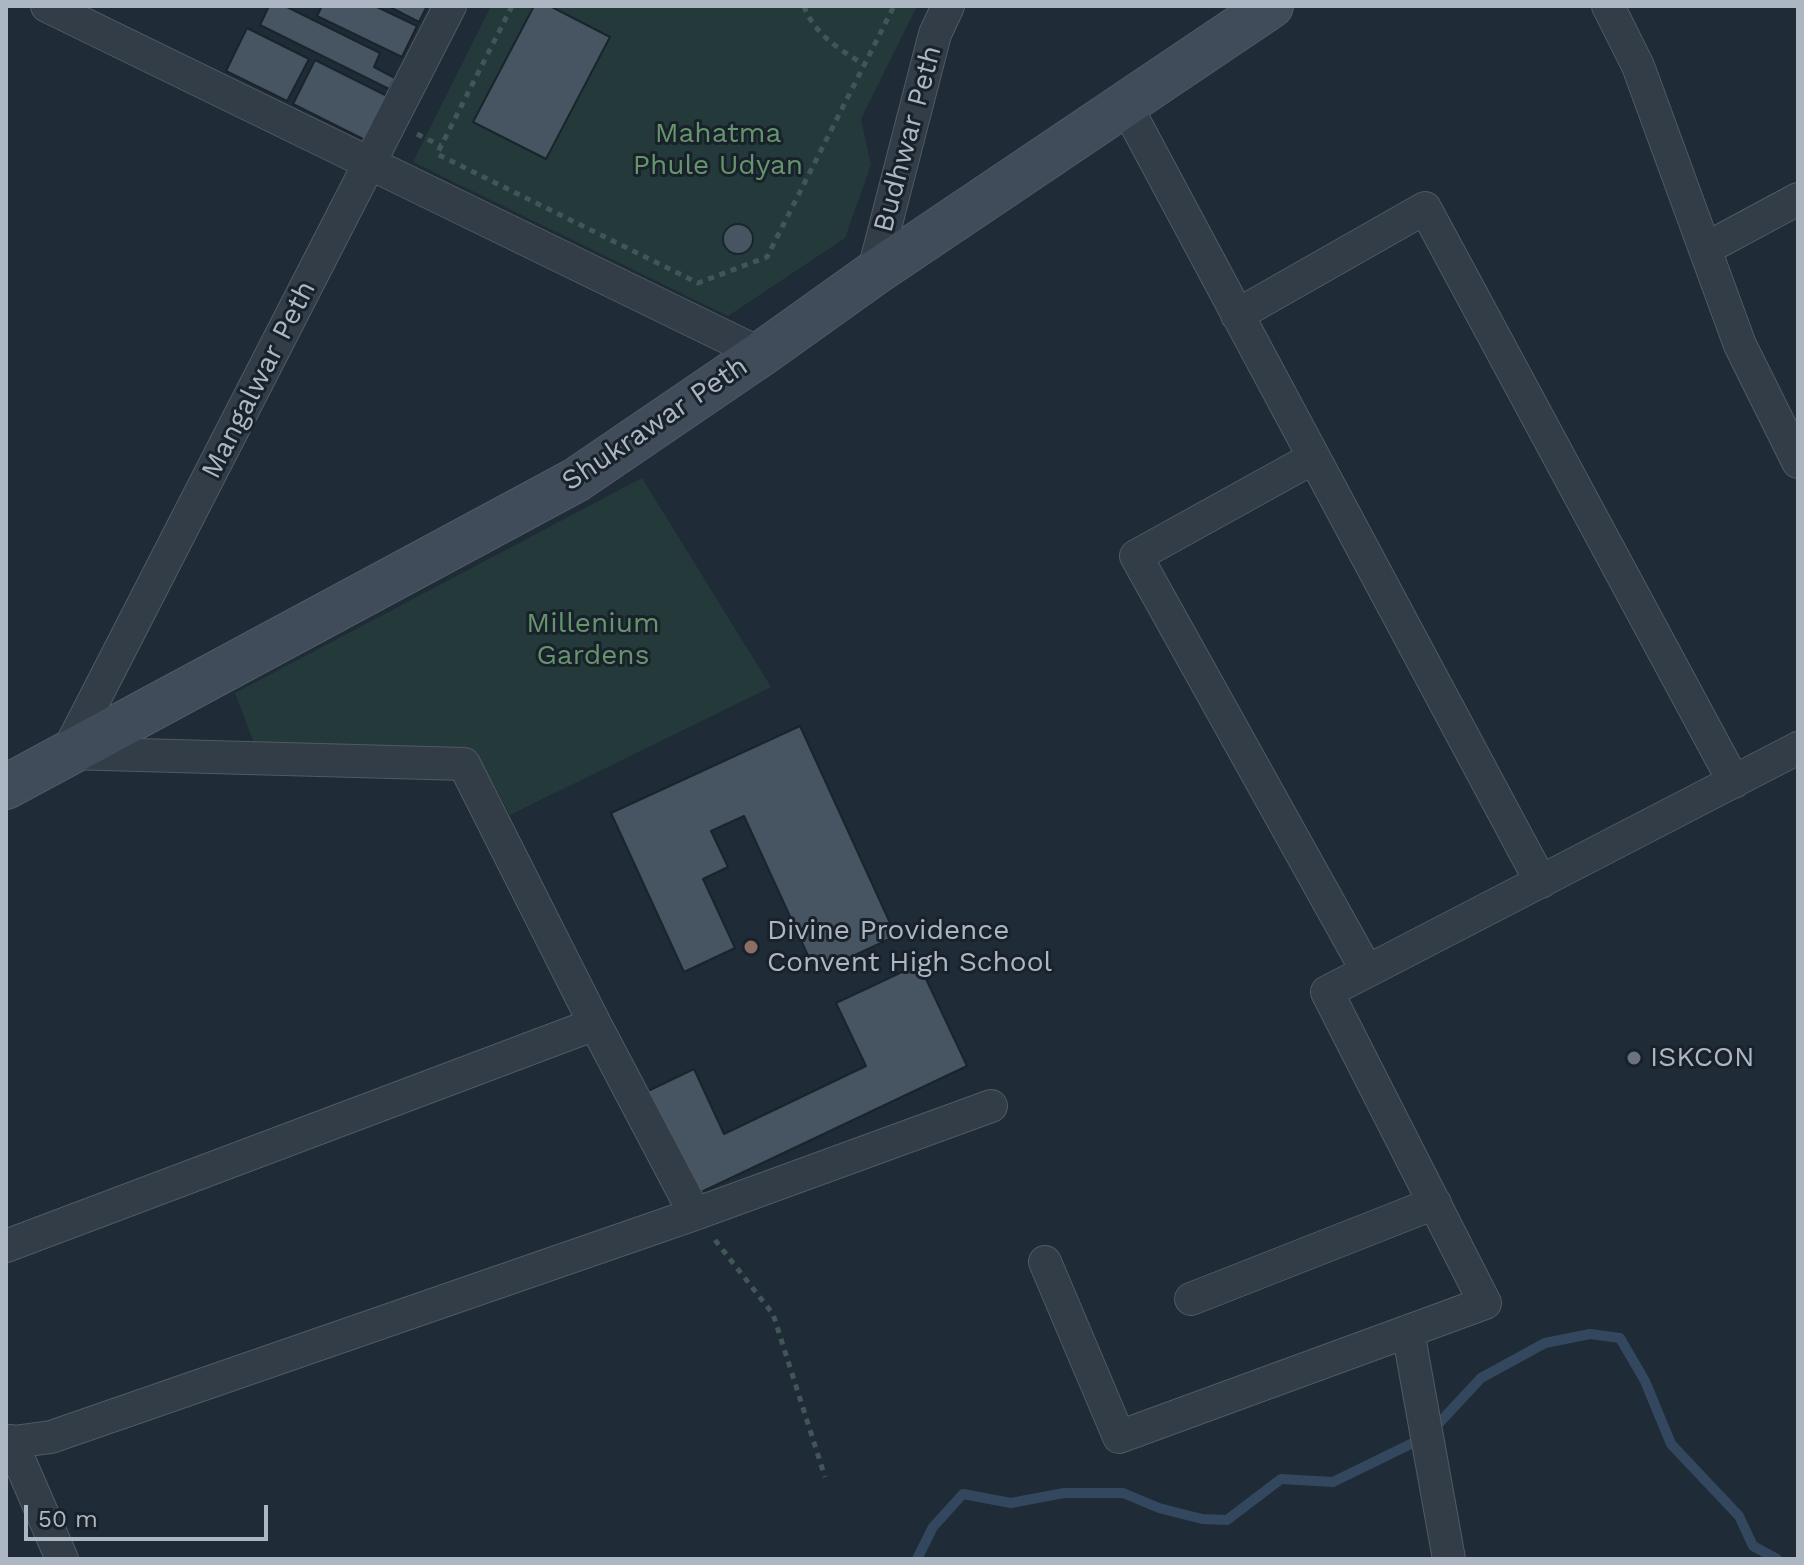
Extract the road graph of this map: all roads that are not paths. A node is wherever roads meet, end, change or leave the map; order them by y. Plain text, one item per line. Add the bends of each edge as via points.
1 (47, 6) edge
2 (450, 6) edge
3 (948, 6) edge
4 (1271, 6) edge
5 (1608, 6) edge
6 (1125, 104) junction
7 (370, 163) junction
8 (1798, 199) edge
9 (1705, 249) junction
10 (873, 274) junction
11 (1237, 315) junction
12 (761, 354) junction
13 (1313, 458) junction
14 (1798, 462) edge
15 (1798, 748) edge
16 (67, 753) junction
17 (1734, 782) junction
18 (6, 787) edge
19 (1541, 882) junction
20 (1367, 971) junction
21 (595, 1024) junction
22 (991, 1106) dead end
23 (1435, 1203) junction
24 (695, 1214) junction
25 (6, 1246) edge
26 (1045, 1262) dead end
27 (1191, 1299) dead end
28 (1408, 1331) junction
29 (8, 1442) edge
30 (62, 1559) edge
31 (1449, 1559) edge

1 - 7 street
2 - 7 street, Mangalwar Peth
3 - 10 street, Budhwar Peth via 935,34
4 - 6 street, Shukrawar Peth
5 - 9 street via 1638,66
6 - 10 street, Shukrawar Peth
6 - 11 street
7 - 12 street
7 - 16 street, Mangalwar Peth
8 - 9 street
9 - 14 street via 1740,345
10 - 12 street, Shukrawar Peth
11 - 13 street
11 - 17 street via 1425,208
12 - 16 street, Shukrawar Peth via 576,480
13 - 19 street
13 - 20 street via 1136,556
15 - 17 street
16 - 18 street, Shukrawar Peth
16 - 21 street via 464,764
17 - 19 street
19 - 20 street
20 - 23 street via 1327,992
21 - 24 street
21 - 25 street
22 - 24 street
23 - 27 street
23 - 28 street via 1485,1303
24 - 29 street via 51,1437
26 - 28 street via 1119,1437
28 - 31 street
29 - 30 street

